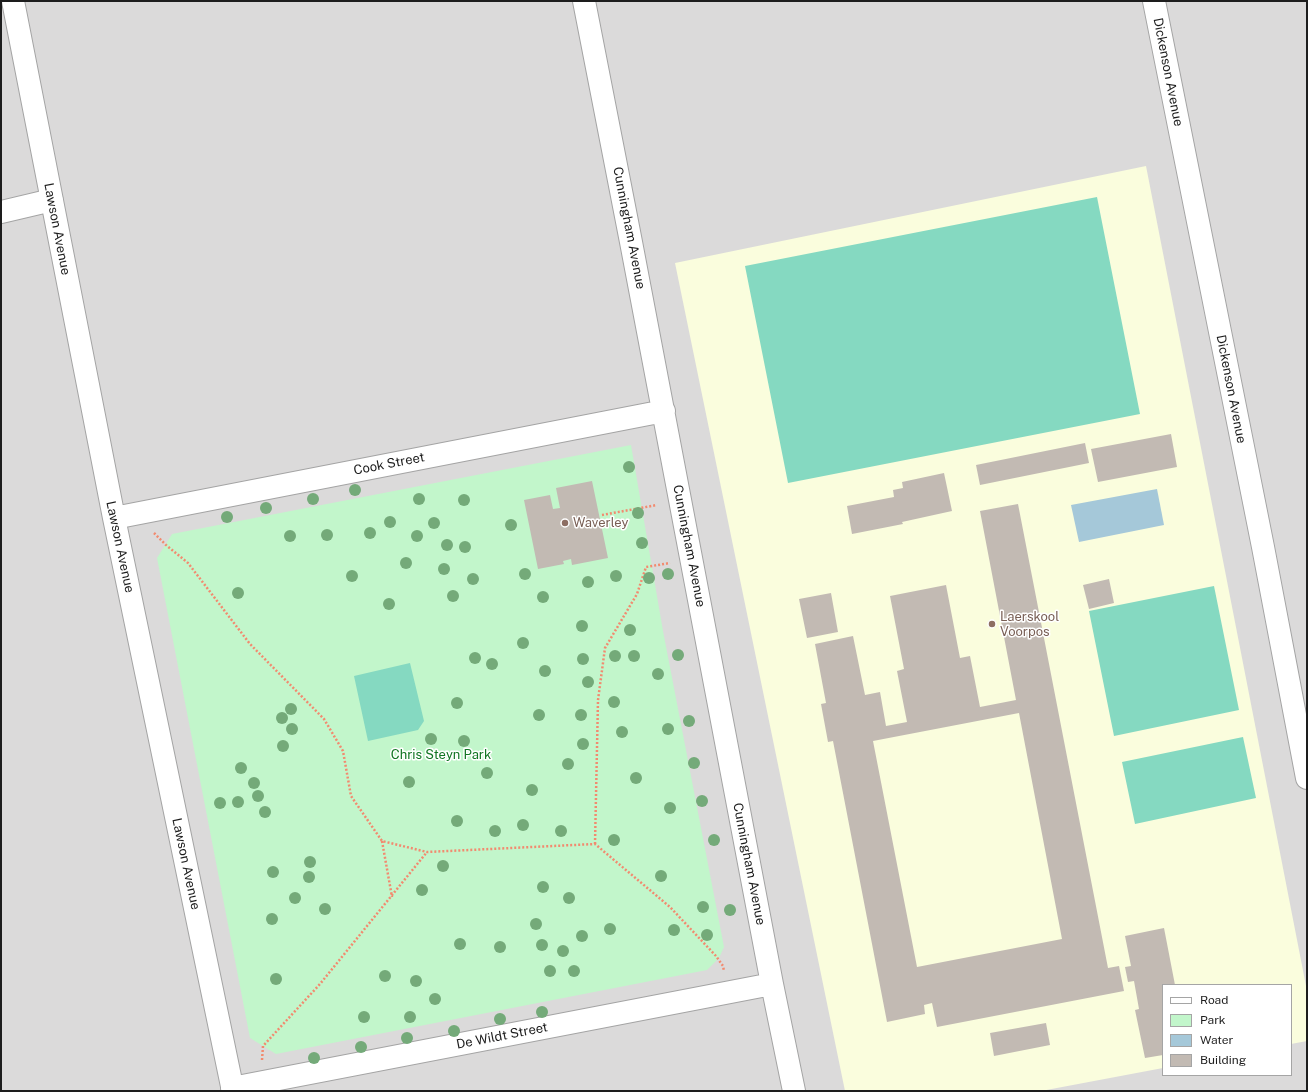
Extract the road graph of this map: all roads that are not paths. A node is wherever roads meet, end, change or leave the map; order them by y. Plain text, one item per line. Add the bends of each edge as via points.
1 (13, 1) edge
2 (584, 1) edge
3 (1154, 1) edge
4 (52, 200) junction
5 (1, 212) edge
6 (664, 411) junction
7 (114, 518) junction
8 (1307, 778) edge
9 (772, 984) junction
10 (233, 1090) edge
11 (794, 1091) edge

1 - 4 street, Lawson Avenue
2 - 6 street, Cunningham Avenue
3 - 8 street, Dickenson Avenue
4 - 5 street
4 - 7 street, Lawson Avenue
6 - 7 street, Cook Street
6 - 9 street, Cunningham Avenue
7 - 10 street, Lawson Avenue
9 - 10 street, De Wildt Street
9 - 11 street, Cunningham Avenue

